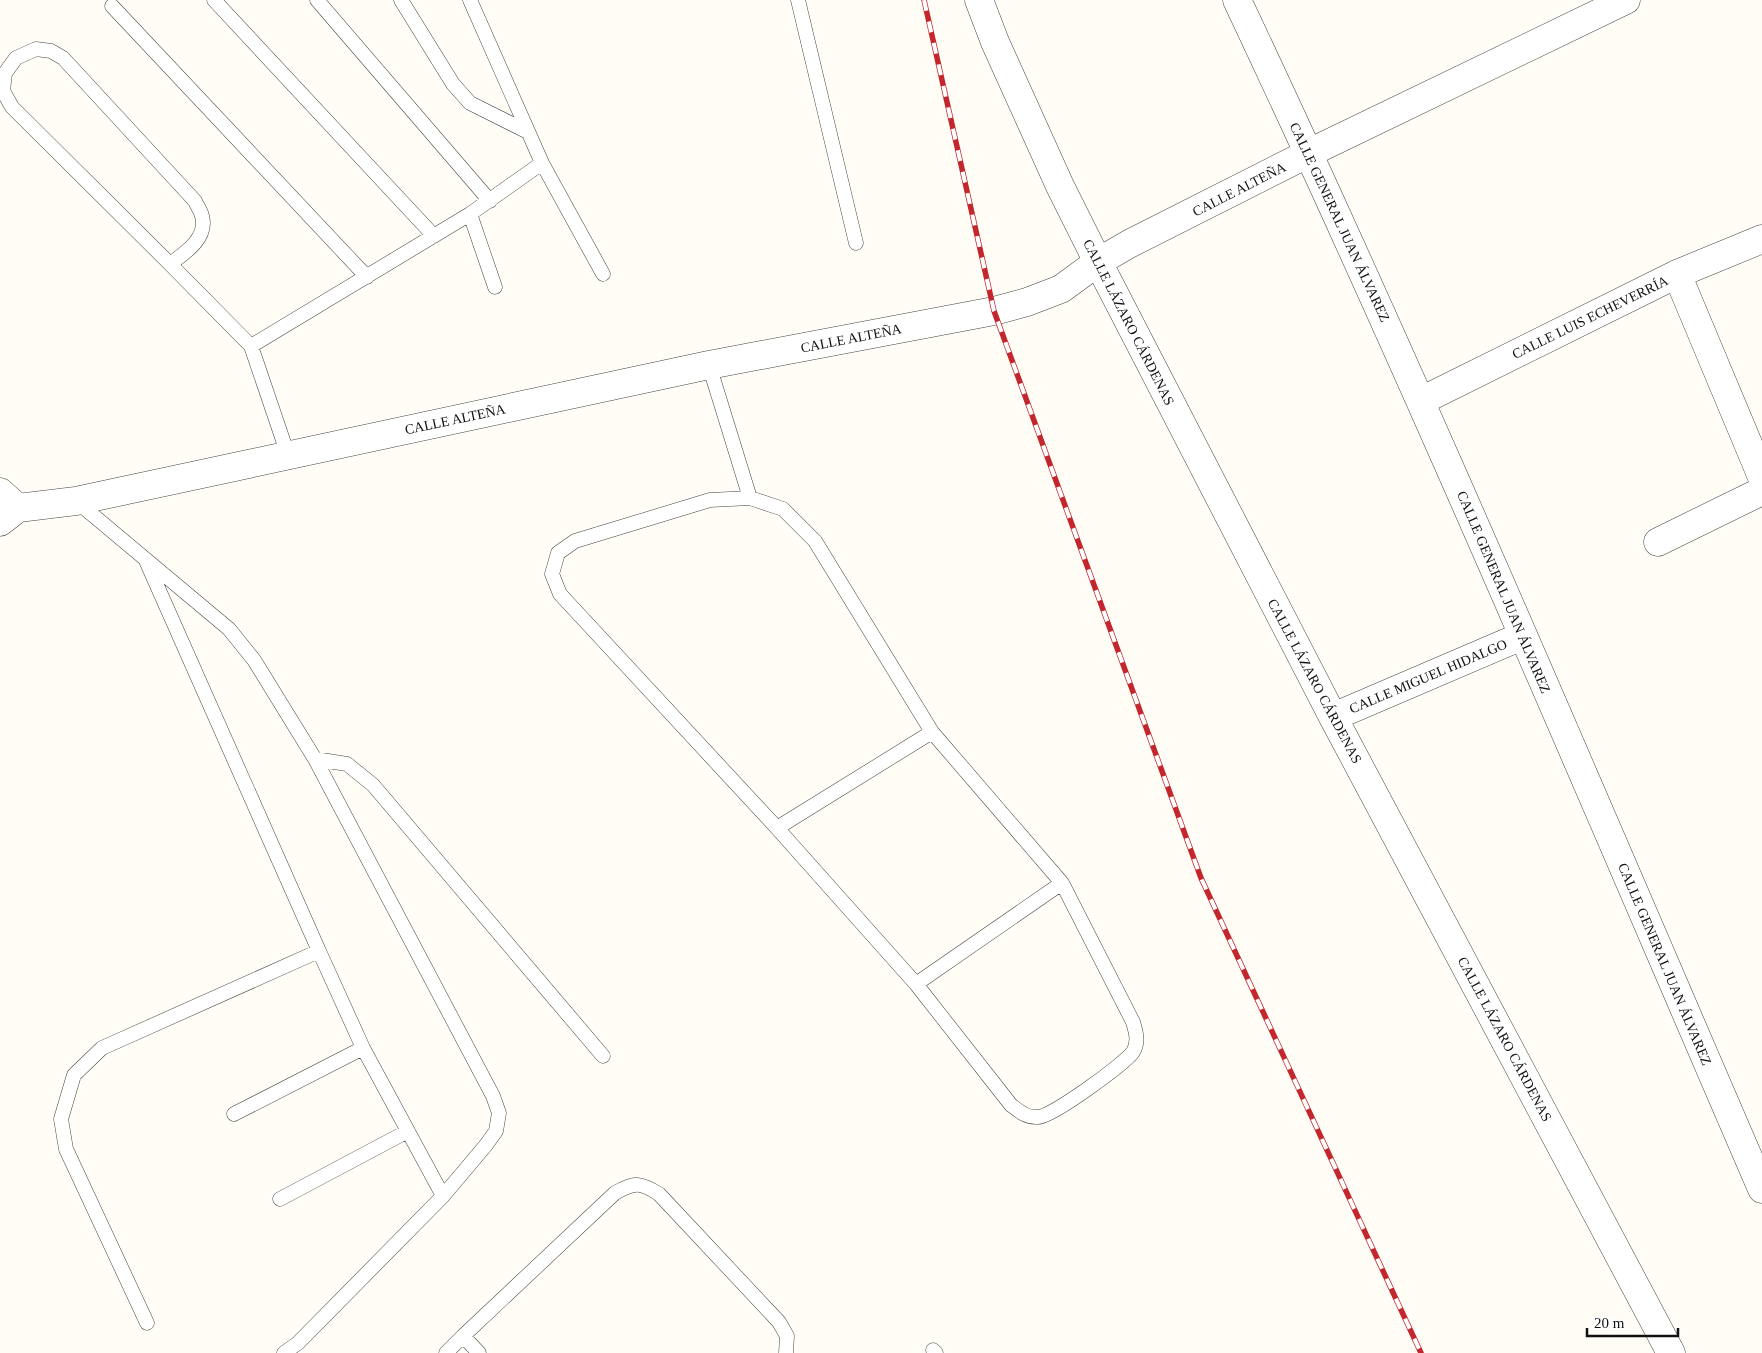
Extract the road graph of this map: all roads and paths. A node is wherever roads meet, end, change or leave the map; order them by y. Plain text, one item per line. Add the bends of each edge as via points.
1 (214, 0) edge
2 (317, 0) edge
3 (401, 0) edge
4 (470, 0) edge
5 (798, 0) edge
6 (979, 0) edge
7 (1237, 0) edge
8 (1626, 0) edge
9 (112, 6) dead end
10 (528, 132) junction
11 (1309, 154) junction
12 (542, 163) junction
13 (490, 201) junction
14 (470, 214) junction
15 (434, 236) junction
16 (1762, 239) edge
17 (856, 243) dead end
18 (1098, 262) junction
19 (170, 264) junction
20 (603, 274) dead end
21 (1677, 274) junction
22 (366, 277) junction
23 (495, 287) dead end
24 (251, 346) junction
25 (709, 364) junction
26 (1421, 401) junction
27 (288, 455) junction
28 (1762, 477) edge
29 (1762, 491) edge
30 (750, 498) junction
31 (76, 501) junction
32 (6, 508) edge
33 (1658, 542) dead end
34 (146, 560) junction
35 (1522, 636) junction
36 (1333, 717) junction
37 (932, 732) junction
38 (315, 759) junction
39 (778, 828) junction
40 (1062, 883) junction
41 (319, 951) junction
42 (916, 984) junction
43 (363, 1048) junction
44 (603, 1056) dead end
45 (234, 1114) dead end
46 (408, 1131) junction
47 (1762, 1189) edge
48 (443, 1196) junction
49 (280, 1199) dead end
50 (147, 1323) dead end
51 (463, 1336) junction
52 (284, 1353) edge
53 (446, 1353) edge
54 (479, 1353) edge
55 (786, 1353) edge
56 (1671, 1353) edge

1 - 15 lane
2 - 13 lane
3 - 10 lane via 453,84 470,103
4 - 10 lane
5 - 17 lane
6 - 18 street, CALLE LÁZARO CÁRDENAS via 1023,105
7 - 11 street, CALLE GENERAL JUAN ÁLVAREZ
8 - 11 street, CALLE ALTEÑA
9 - 22 lane
10 - 12 lane
11 - 18 street, CALLE ALTEÑA
11 - 26 street, CALLE GENERAL JUAN ÁLVAREZ
12 - 13 lane
12 - 20 lane
13 - 14 lane
14 - 15 lane
14 - 23 lane
15 - 22 lane
16 - 21 street, CALLE LUIS ECHEVERRÍA
18 - 25 street, CALLE ALTEÑA via 1061,289 994,311
18 - 36 street, CALLE LÁZARO CÁRDENAS
19 - 19 lane via 191,249 201,235 203,217 195,201 63,58 51,50 36,49 16,58 5,72 3,91 12,107
19 - 24 lane
21 - 26 street, CALLE LUIS ECHEVERRÍA
21 - 28 street
22 - 24 lane
24 - 27 lane
25 - 27 street, CALLE ALTEÑA
25 - 30 lane
26 - 35 street, CALLE GENERAL JUAN ÁLVAREZ
27 - 31 street, CALLE ALTEÑA
29 - 33 street
30 - 37 lane via 783,509 815,541
30 - 39 lane via 710,500 575,541 558,553 552,574 560,594
31 - 32 street, CALLE ALTEÑA
31 - 34 lane
34 - 38 lane via 229,630 254,660
34 - 41 lane
35 - 36 street, CALLE MIGUEL HIDALGO
35 - 47 street, CALLE GENERAL JUAN ÁLVAREZ
36 - 56 street, CALLE LÁZARO CÁRDENAS
37 - 39 lane
37 - 40 lane
38 - 44 lane via 347,764 373,785
38 - 48 lane via 493,1096 499,1113 496,1130 486,1145
39 - 42 lane
40 - 42 lane
40 - 42 lane via 1133,1022 1137,1036 1134,1051 1124,1062 1055,1112 1040,1118 1024,1115 1011,1106
41 - 43 lane
41 - 50 lane via 102,1048 74,1075 61,1119 66,1149
43 - 45 lane
43 - 46 lane
46 - 48 lane
46 - 49 lane
48 - 52 lane via 298,1343
51 - 53 lane
51 - 54 lane
51 - 55 lane via 615,1193 629,1185 646,1186 659,1194 779,1322 787,1336

